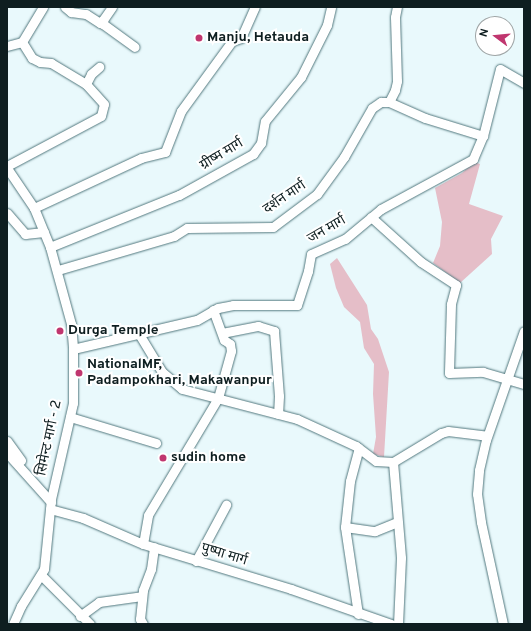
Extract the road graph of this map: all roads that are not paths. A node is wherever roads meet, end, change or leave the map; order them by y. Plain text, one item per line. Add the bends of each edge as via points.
1 (42, 7) edge
2 (65, 7) edge
3 (112, 7) edge
4 (255, 7) edge
5 (331, 7) edge
6 (397, 7) edge
7 (103, 21) junction
8 (22, 42) junction
9 (7, 46) edge
10 (135, 47) dead end
11 (99, 67) dead end
12 (524, 83) edge
13 (86, 84) junction
14 (388, 102) junction
15 (483, 136) junction
16 (7, 167) edge
17 (34, 208) junction
18 (7, 213) edge
19 (371, 217) junction
20 (44, 232) junction
21 (50, 247) junction
22 (58, 270) junction
23 (213, 310) junction
24 (524, 331) edge
25 (222, 333) junction
26 (139, 334) junction
27 (73, 349) junction
28 (508, 378) junction
29 (524, 384) edge
30 (218, 398) junction
31 (278, 414) junction
32 (70, 417) junction
33 (487, 436) junction
34 (7, 441) edge
35 (156, 443) dead end
36 (358, 448) junction
37 (7, 453) edge
38 (393, 462) junction
39 (32, 481) junction
40 (50, 505) junction
41 (226, 505) dead end
42 (397, 522) junction
43 (345, 527) junction
44 (144, 544) junction
45 (154, 547) junction
46 (196, 561) junction
47 (42, 576) junction
48 (142, 596) junction
49 (358, 614) junction
50 (80, 616) junction
51 (14, 624) edge
52 (90, 624) edge
53 (143, 624) edge
54 (391, 624) edge
55 (398, 624) edge
56 (503, 624) edge

1 - 8 street
2 - 7 street via 71,12 86,14 100,23
3 - 7 street
4 - 17 street via 241,38 228,45 181,111 165,152 141,158
5 - 21 street, ग्रीष्म मार्ग via 326,25 300,77 264,121 261,143 253,154 179,195
6 - 14 street via 397,81
7 - 10 street via 103,24
8 - 9 street
8 - 13 street via 32,58 51,63
11 - 13 street via 91,74
12 - 15 street, जन मार्ग via 500,69
13 - 16 street via 104,104 101,116
14 - 15 street via 425,118
14 - 22 street, दर्शन मार्ग via 382,102 372,108 344,157 317,194 273,227 187,228 174,236
15 - 19 street, जन मार्ग via 473,159 381,209
16 - 17 street, सिमेन्ट मार्ग - 2
17 - 20 street, सिमेन्ट मार्ग - 2
18 - 20 street via 25,234
19 - 23 street, जन मार्ग via 345,238 310,254 308,271 297,305 233,305
19 - 28 street via 421,262 456,286 451,304 449,373 483,372
20 - 21 street, सिमेन्ट मार्ग - 2
21 - 22 street, सिमेन्ट मार्ग - 2
22 - 27 street, सिमेन्ट मार्ग - 2 via 71,324
23 - 25 street
23 - 26 street, जन मार्ग via 197,320
24 - 28 street
25 - 30 street via 224,340 230,344 231,351
25 - 31 street via 258,326 274,331
26 - 27 street, जन मार्ग
26 - 30 street via 170,381 182,390
27 - 32 street, सिमेन्ट मार्ग - 2 via 73,403
28 - 29 street
28 - 33 street
30 - 31 street
30 - 44 street via 148,515
31 - 36 street via 297,419
32 - 35 street
32 - 40 street, सिमेन्ट मार्ग - 2
33 - 38 street via 448,431
33 - 56 street via 479,470 477,494
34 - 39 street via 32,474
36 - 38 street via 376,460
36 - 43 street via 350,481
37 - 39 street
38 - 42 street
39 - 40 street
40 - 44 street, पुष्पा मार्ग
40 - 47 street, सिमेन्ट मार्ग - 2
41 - 46 street
42 - 43 street via 375,531
42 - 55 street via 401,558
43 - 49 street
44 - 45 street, पुष्पा मार्ग
45 - 46 street, पुष्पा मार्ग
45 - 48 street via 151,569
46 - 49 street, पुष्पा मार्ग via 291,589
47 - 50 street
47 - 51 street, सिमेन्ट मार्ग - 2 via 21,606
48 - 50 street via 99,602
48 - 53 street via 140,619
49 - 54 street, पुष्पा मार्ग
50 - 52 street

